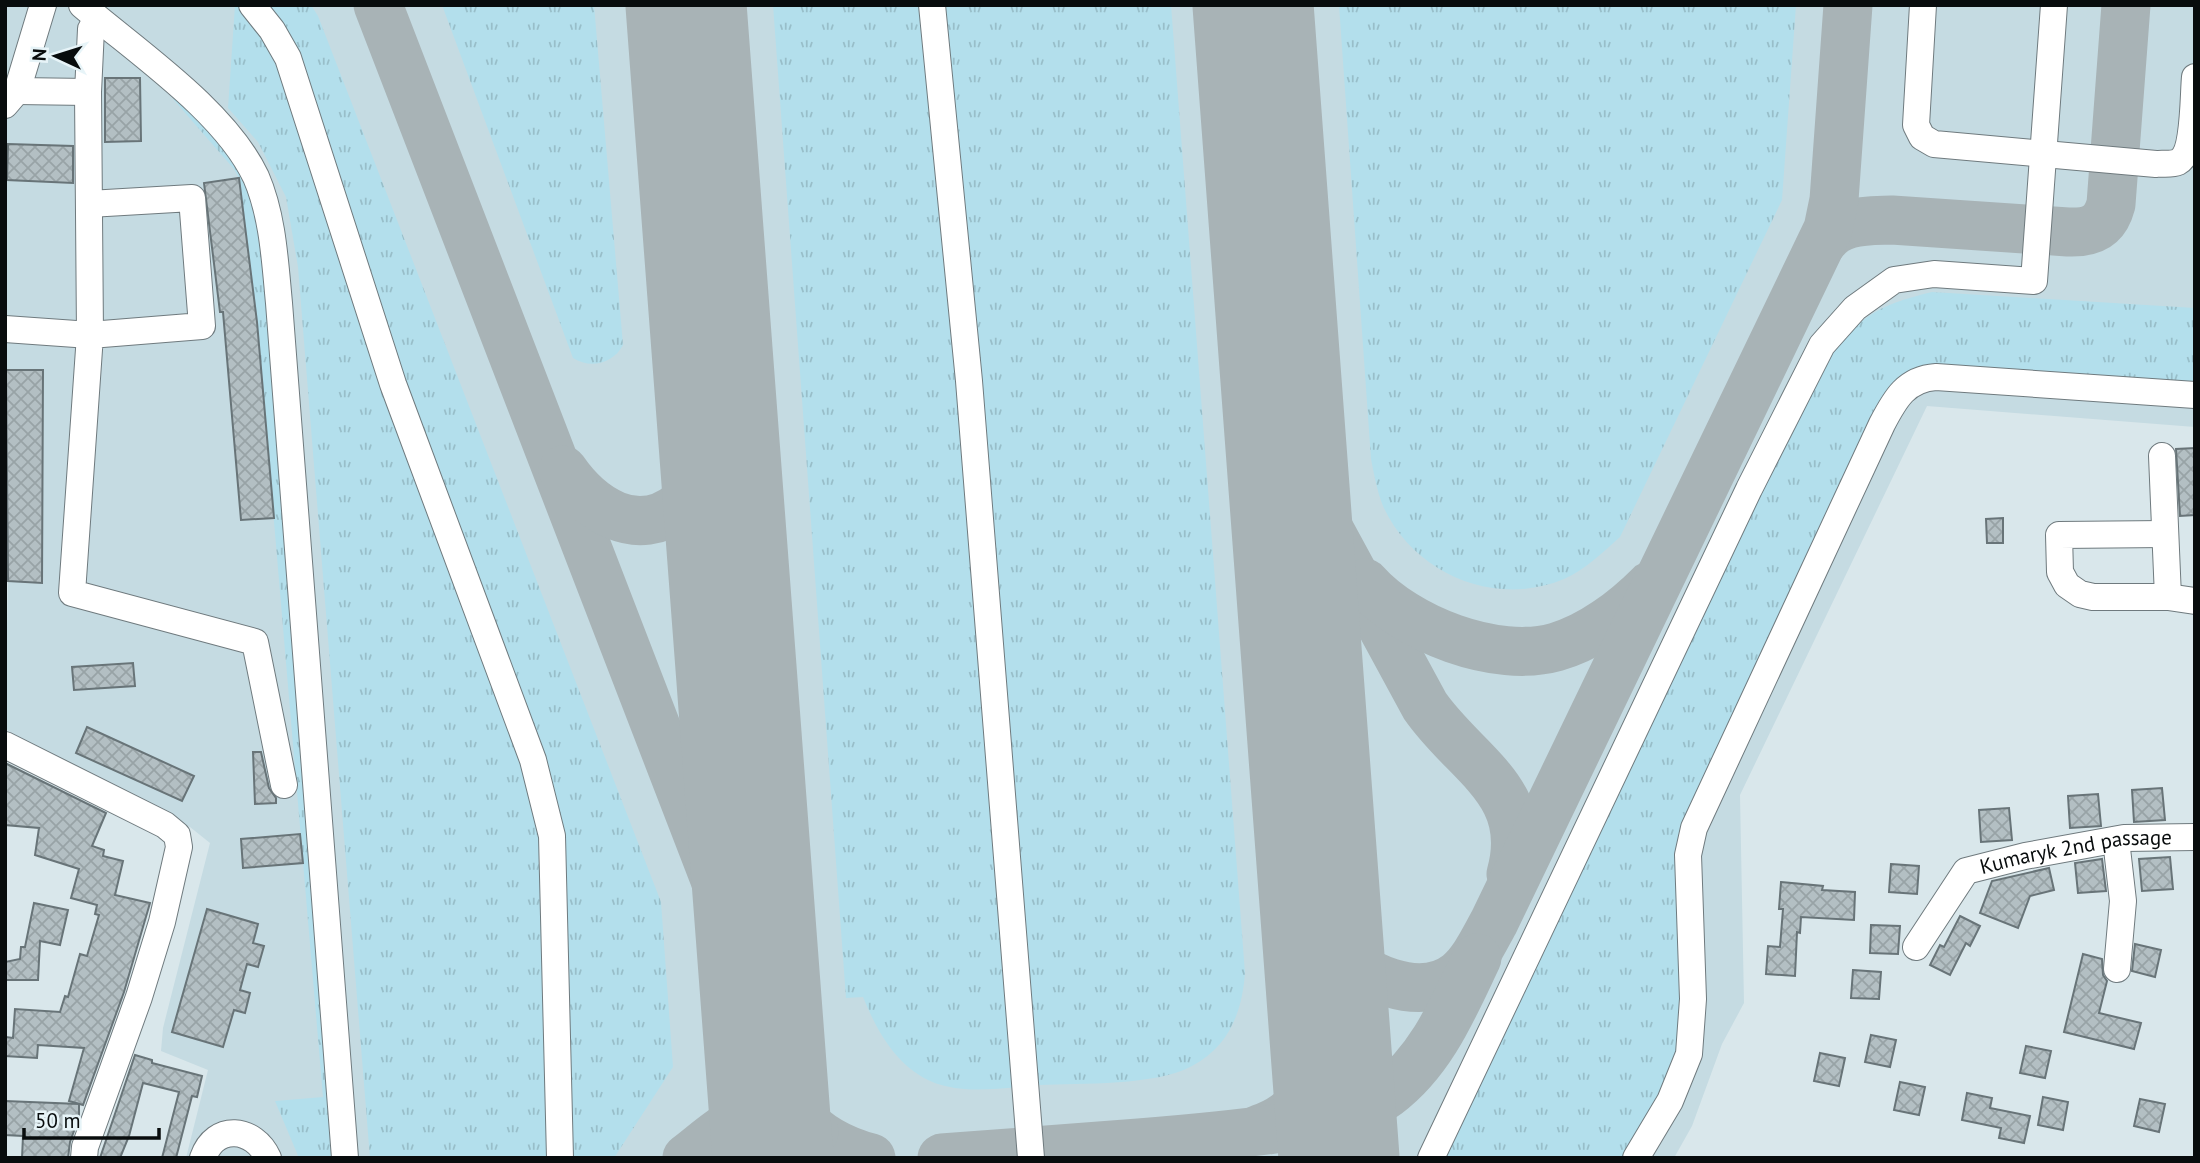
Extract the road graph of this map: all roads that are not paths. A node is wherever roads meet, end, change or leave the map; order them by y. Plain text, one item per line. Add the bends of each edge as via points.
1 (43, 5) edge
2 (252, 5) edge
3 (932, 5) edge
4 (1923, 5) edge
5 (2054, 5) edge
6 (98, 10) edge
7 (2195, 77) edge
8 (88, 92) junction
9 (11, 98) edge
10 (2043, 154) junction
11 (2156, 164) junction
12 (2195, 176) edge
13 (89, 204) junction
14 (5, 329) edge
15 (90, 335) junction
16 (2195, 395) edge
17 (2195, 403) edge
18 (2162, 456) dead end
19 (2165, 534) junction
20 (2168, 597) junction
21 (2195, 601) edge
22 (5, 745) edge
23 (284, 785) dead end
24 (2195, 837) edge
25 (2116, 840) junction
26 (1916, 947) dead end
27 (2117, 969) dead end
28 (84, 1158) edge
29 (204, 1158) edge
30 (268, 1158) edge
31 (345, 1158) edge
32 (355, 1158) edge
33 (559, 1158) edge
34 (1031, 1158) edge
35 (1431, 1158) edge
36 (1636, 1158) edge
37 (1649, 1158) edge

1 - 9 street
2 - 33 street via 288,58 393,384 533,760 552,836
3 - 34 street via 970,394
4 - 10 street via 1916,114 1922,137 1937,145
5 - 10 street
6 - 8 street via 91,29
6 - 31 street via 220,127 250,166 267,210 279,303
6 - 32 street via 124,27 209,102 252,151 276,207 294,345
7 - 11 street via 2188,150 2178,161
8 - 9 street
8 - 13 street
10 - 11 street
10 - 35 street via 2034,281 1934,274 1894,280 1855,308 1822,345
11 - 12 street
13 - 15 street
13 - 15 street via 192,198 202,326
14 - 15 street
15 - 23 street via 72,593 256,642
16 - 36 street via 1936,377 1912,382 1898,397 1694,828 1688,855 1691,1046 1674,1094
17 - 37 street via 1942,385 1921,389 1905,404 1703,831 1697,860 1700,1044 1687,1088
18 - 19 street
19 - 20 street
19 - 20 street via 2059,535 2060,572 2067,585 2080,594
20 - 21 street
22 - 28 street via 177,835 179,847 162,922
24 - 25 street, Kumaryk 2nd passage
25 - 26 street, Kumaryk 2nd passage via 1966,872
25 - 27 street via 2123,901
29 - 30 street via 212,1143 233,1133 251,1137

